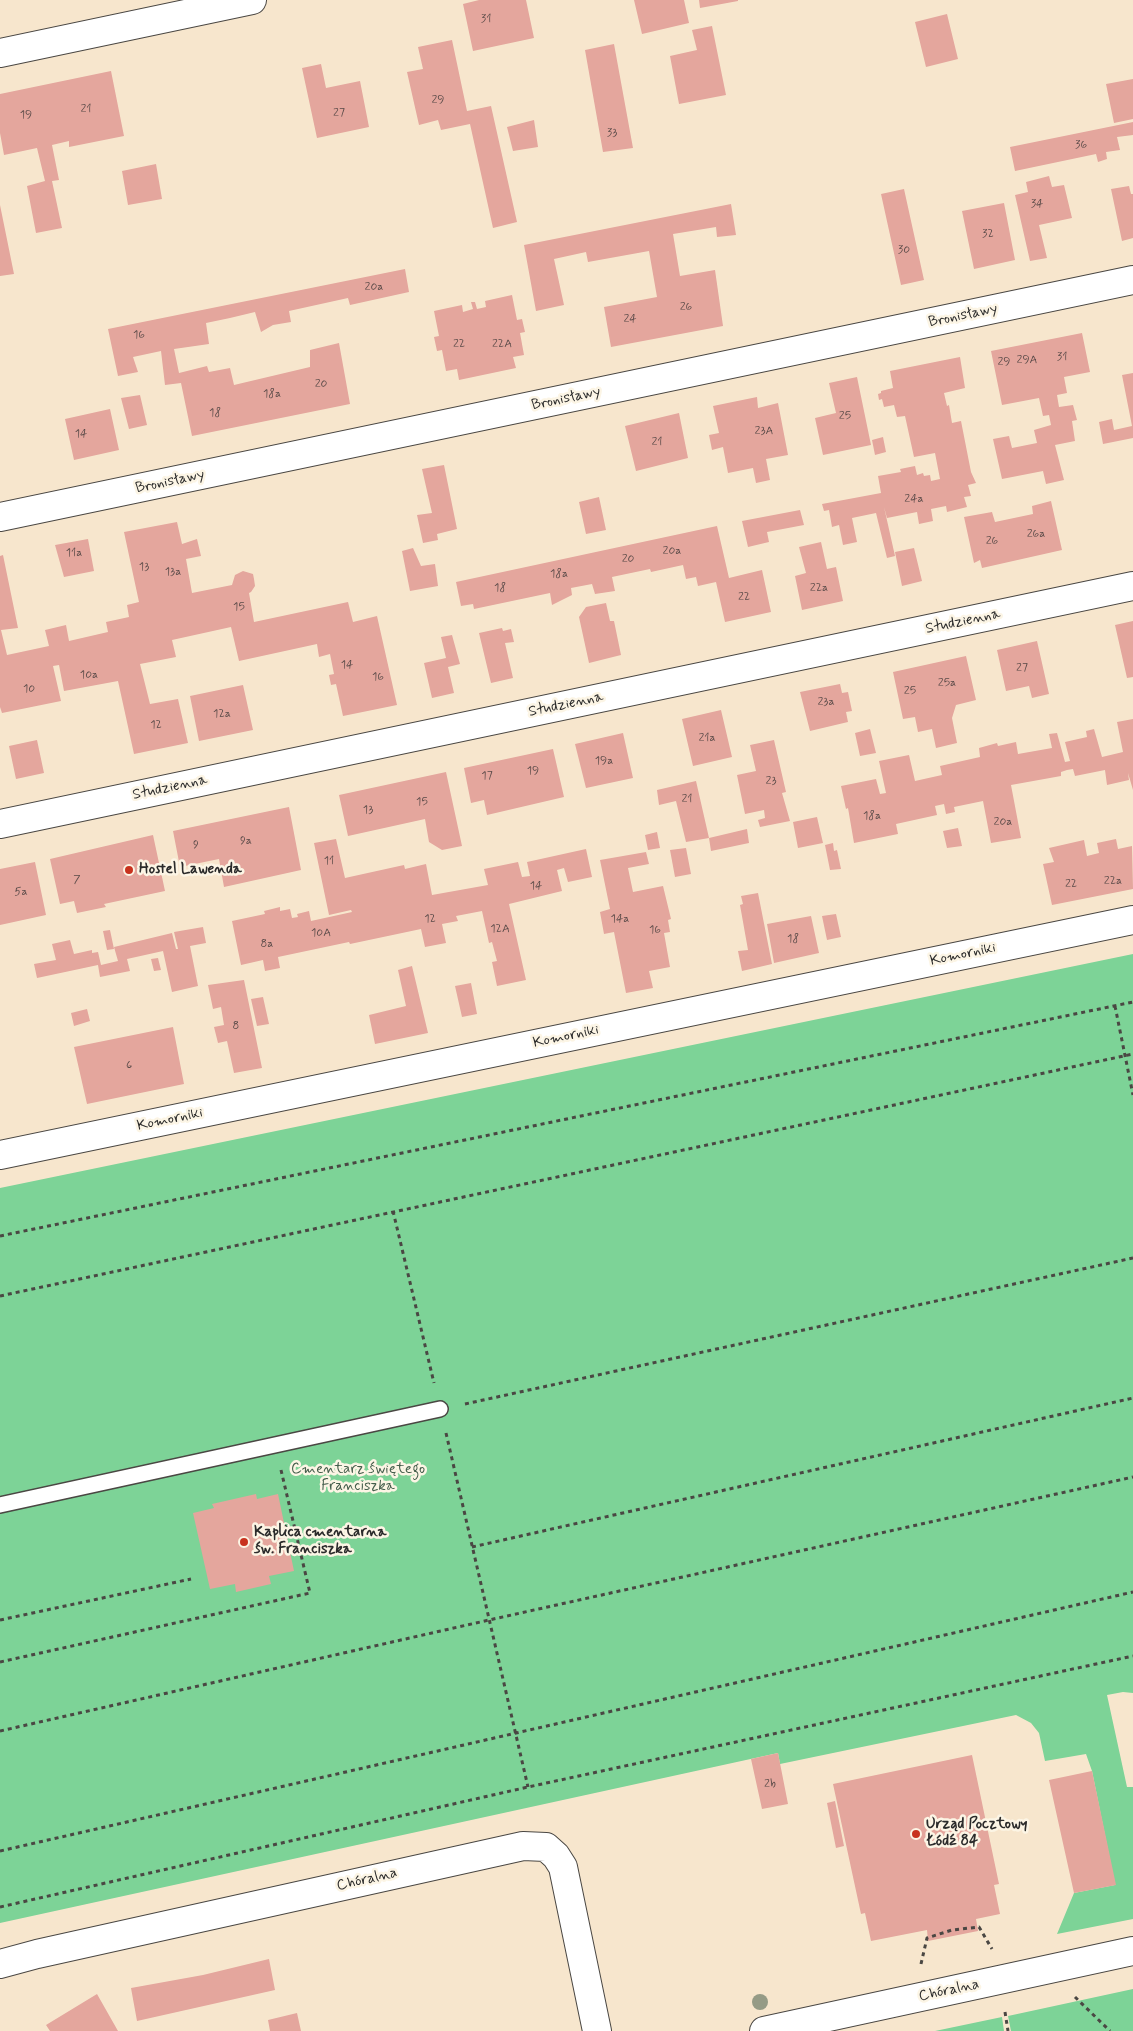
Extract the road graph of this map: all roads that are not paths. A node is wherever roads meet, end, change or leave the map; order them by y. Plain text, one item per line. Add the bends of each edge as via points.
1 (252, 0) edge
2 (0, 53) edge
3 (1133, 280) edge
4 (0, 517) edge
5 (1133, 586) edge
6 (0, 824) edge
7 (1133, 920) edge
8 (0, 1155) edge
9 (440, 1409) road end
10 (0, 1505) edge
11 (1133, 1951) edge
12 (0, 1964) edge
13 (597, 2031) edge
14 (764, 2031) edge

1 - 2 street
3 - 4 street, Bronisławy
5 - 6 street, Studzienna
7 - 8 street, Komorniki
9 - 10 lane
11 - 14 street, Chóralna
12 - 13 street, Chóralna via 523,1846 546,1847 563,1867

